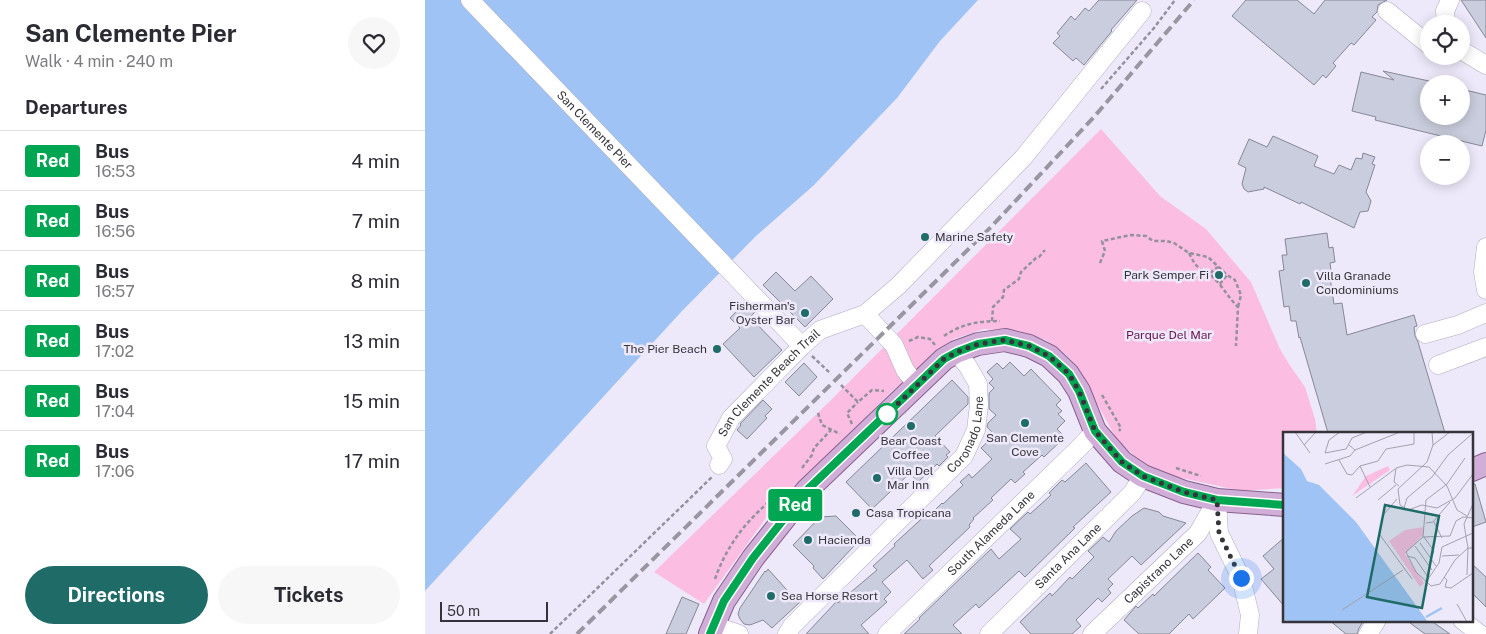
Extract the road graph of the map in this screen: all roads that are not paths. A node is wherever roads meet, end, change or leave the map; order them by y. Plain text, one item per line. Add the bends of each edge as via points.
1 (470, 0) edge
2 (1450, 0) edge
3 (1142, 10) dead end
4 (1387, 11) dead end
5 (1446, 15) edge
6 (1420, 38) edge
7 (1470, 55) edge
8 (1486, 65) edge
9 (1486, 247) edge
10 (1486, 290) edge
11 (1486, 313) edge
12 (865, 314) junction
13 (1425, 334) dead end
14 (1486, 347) edge
15 (805, 349) junction
16 (957, 352) junction
17 (1438, 365) dead end
18 (917, 385) junction
19 (1095, 431) junction
20 (1486, 464) edge
21 (719, 465) road end
22 (1473, 470) edge
23 (1143, 476) junction
24 (1217, 500) junction
25 (1283, 505) edge
26 (1376, 622) edge
27 (712, 630) edge
28 (996, 632) edge
29 (739, 634) edge
30 (787, 634) edge
31 (887, 634) edge
32 (1092, 634) edge
33 (1248, 634) edge
34 (1368, 634) edge

1 - 15 street, San Clemente Pier
2 - 5 street
3 - 12 street, San Clemente Beach Trail via 1023,158 898,286
4 - 6 street
7 - 8 street
9 - 10 street via 1483,272
11 - 13 street
12 - 15 street, San Clemente Beach Trail via 820,330
12 - 18 street via 894,344 905,370
14 - 17 street
15 - 21 street, San Clemente Beach Trail via 731,418 716,446 723,459
16 - 18 main road via 944,359
16 - 19 main road via 978,344 1005,340 1029,346 1049,356 1069,374
16 - 30 street, Coronado Lane via 978,384 976,430 964,456
18 - 27 main road via 807,490 753,558 724,601
19 - 23 main road via 1122,462
19 - 31 street, South Alameda Lane
20 - 22 main road
23 - 24 main road via 1184,492
23 - 28 street, Santa Ana Lane via 1132,493
24 - 25 main road
24 - 32 street, Capistrano Lane via 1198,534
24 - 33 street via 1219,533 1241,578 1250,615
26 - 34 street
27 - 29 street

